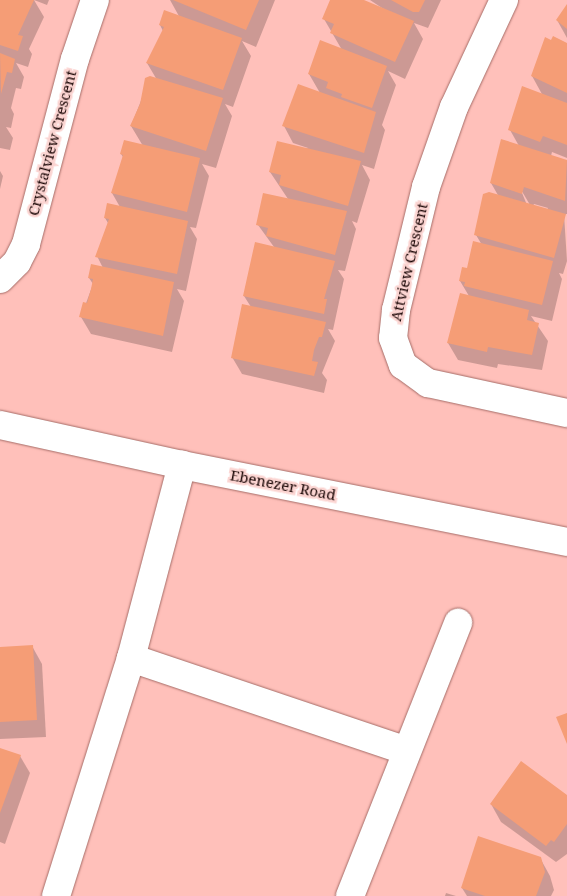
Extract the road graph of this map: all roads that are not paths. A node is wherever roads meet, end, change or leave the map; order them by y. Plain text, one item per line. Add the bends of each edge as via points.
1 (95, 0) edge
2 (504, 0) edge
3 (0, 279) edge
4 (567, 413) edge
5 (0, 425) edge
6 (182, 465) junction
7 (567, 542) edge
8 (458, 623) dead end
9 (131, 658) junction
10 (405, 750) junction
11 (56, 896) edge
12 (350, 896) edge

1 - 3 street, Crystalview Crescent via 75,60 26,244 17,262
2 - 4 street, Attview Crescent via 454,107 426,187 396,310 394,338 403,365 428,383
5 - 6 street, Ebenezer Road
6 - 7 street, Ebenezer Road
6 - 9 street
8 - 10 street
9 - 10 street
9 - 11 street
10 - 12 street

